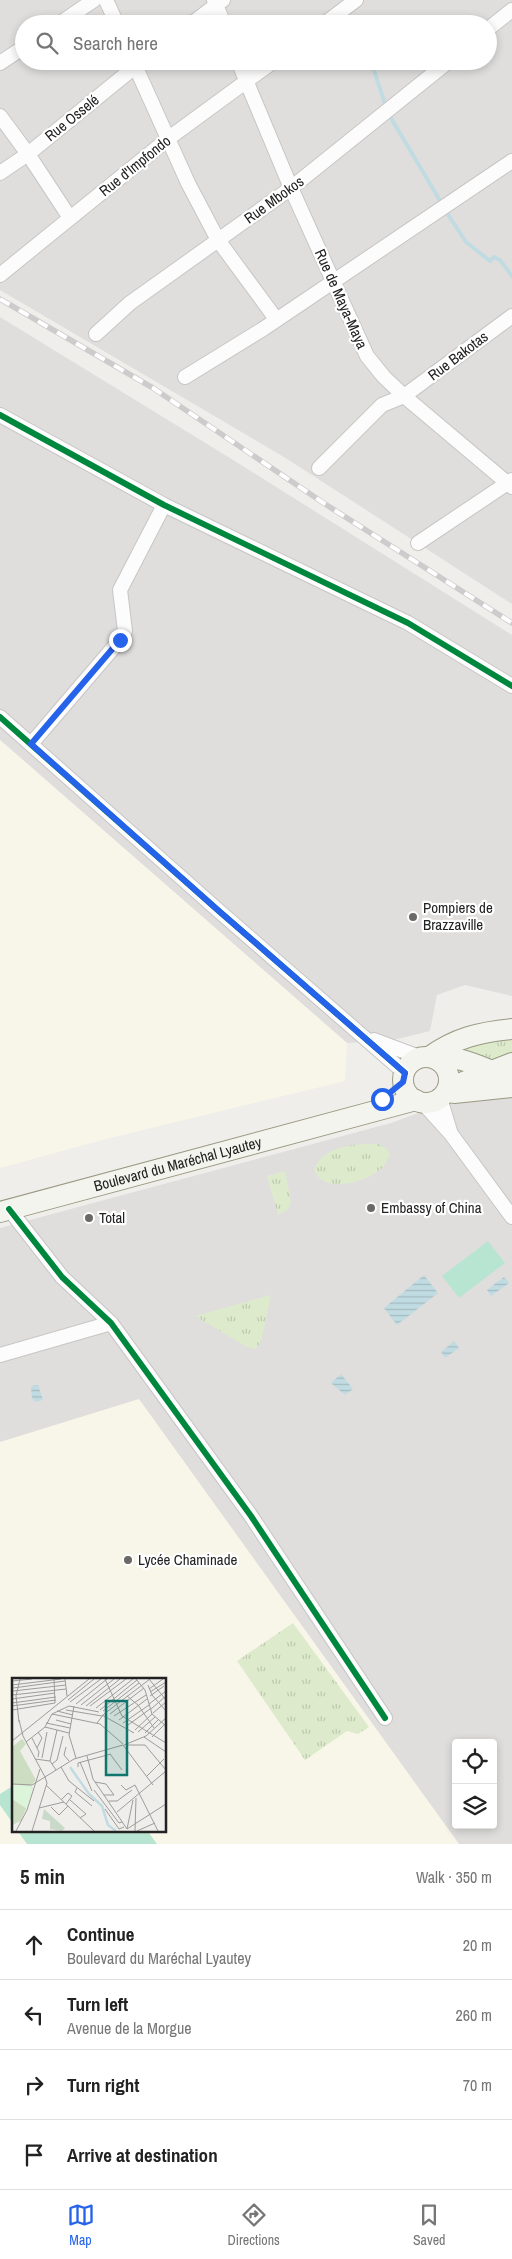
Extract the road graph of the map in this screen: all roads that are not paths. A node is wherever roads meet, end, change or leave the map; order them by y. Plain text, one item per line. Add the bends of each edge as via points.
1 (94, 0) edge
2 (106, 0) edge
3 (356, 0) edge
4 (218, 2) edge
5 (512, 10) edge
6 (72, 15) edge
7 (113, 15) edge
8 (202, 15) edge
9 (222, 15) edge
10 (336, 15) edge
11 (497, 22) edge
12 (15, 53) edge
13 (0, 62) edge
14 (129, 70) edge
15 (140, 70) edge
16 (241, 70) edge
17 (262, 70) edge
18 (438, 70) edge
19 (246, 82) junction
20 (0, 116) edge
21 (169, 138) junction
22 (28, 154) junction
23 (512, 161) edge
24 (0, 173) edge
25 (291, 188) junction
26 (70, 218) junction
27 (218, 240) junction
28 (0, 275) edge
29 (332, 281) junction
30 (512, 316) edge
31 (276, 319) junction
32 (96, 334) dead end
33 (185, 377) dead end
34 (404, 396) junction
35 (0, 415) edge
36 (319, 468) dead end
37 (510, 483) edge
38 (164, 505) junction
39 (418, 543) dead end
40 (512, 686) edge
41 (0, 717) edge
42 (31, 744) junction
43 (512, 1030) edge
44 (366, 1038) junction
45 (429, 1058) junction
46 (512, 1063) edge
47 (491, 1072) junction
48 (404, 1078) junction
49 (512, 1078) edge
50 (512, 1087) edge
51 (434, 1096) junction
52 (356, 1116) junction
53 (5, 1210) edge
54 (512, 1217) edge
55 (111, 1323) junction
56 (0, 1355) edge
57 (385, 1718) dead end

1 - 6 street
2 - 7 street
3 - 10 street
4 - 8 street
4 - 9 street
5 - 11 street
12 - 13 street
14 - 22 street, Rue Osselé
15 - 21 street
16 - 19 street, Rue de Maya-Maya
17 - 19 street, Rue d'Impfondo
18 - 25 street, Rue Mbokos
19 - 21 street, Rue d'Impfondo
19 - 25 street, Rue de Maya-Maya
20 - 22 street
21 - 26 street, Rue d'Impfondo
21 - 27 street
22 - 24 street, Rue Osselé
22 - 26 street
23 - 29 street
25 - 27 street, Rue Mbokos
25 - 29 street, Rue de Maya-Maya
26 - 28 street, Rue d'Impfondo
27 - 31 street
27 - 32 street, Rue Mbokos via 130,303
29 - 31 street
29 - 34 street, Rue de Maya-Maya via 367,356
30 - 34 street, Rue Bakotas
31 - 33 street
34 - 36 street, Rue Bakotas via 382,405
34 - 37 street, Rue de Maya-Maya
35 - 38 street
37 - 39 street
38 - 40 street via 408,623
38 - 42 street via 120,590 125,631 120,640
41 - 42 street
42 - 44 street
43 - 45 main road via 472,1034 445,1046
44 - 45 street
44 - 48 street
45 - 47 main road via 461,1060
45 - 48 main road via 411,1063
45 - 51 main road via 446,1068 448,1074
46 - 47 main road
47 - 49 main road
47 - 51 main road
48 - 51 main road via 406,1091
48 - 52 main road, Boulevard du Maréchal Lyautey
50 - 51 main road
51 - 52 main road, Boulevard du Maréchal Lyautey
51 - 54 street via 451,1134
52 - 53 main road, Boulevard du Maréchal Lyautey
53 - 55 street via 62,1277
55 - 56 street
55 - 57 street via 251,1516

